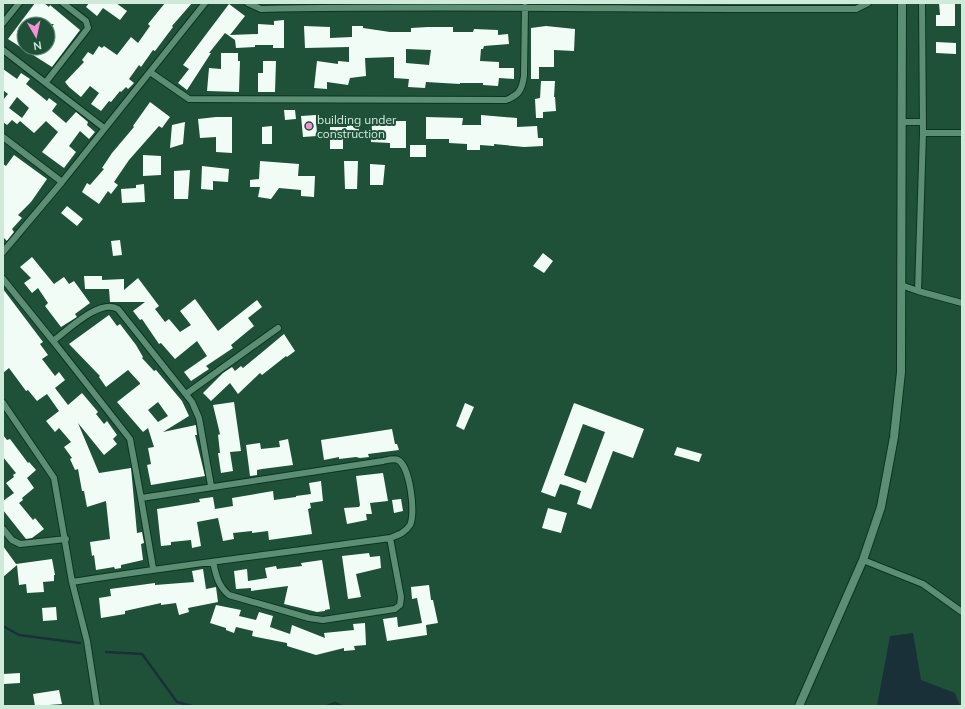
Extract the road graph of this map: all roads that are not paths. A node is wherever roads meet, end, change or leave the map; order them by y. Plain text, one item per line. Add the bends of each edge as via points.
1 (20, 3) edge
2 (64, 3) edge
3 (205, 3) edge
4 (248, 3) edge
5 (868, 3) edge
6 (902, 3) edge
7 (922, 3) edge
8 (382, 5) edge
9 (443, 5) edge
10 (587, 6) edge
11 (727, 6) edge
12 (525, 7) junction
13 (3, 23) edge
14 (3, 50) edge
15 (150, 72) junction
16 (46, 82) junction
17 (902, 122) junction
18 (922, 122) junction
19 (104, 128) junction
20 (923, 133) junction
21 (962, 133) edge
22 (4, 141) edge
23 (62, 182) junction
24 (3, 252) edge
25 (3, 279) edge
26 (901, 285) junction
27 (918, 292) junction
28 (962, 303) edge
29 (278, 328) dead end
30 (53, 341) junction
31 (186, 394) junction
32 (3, 403) edge
33 (211, 486) junction
34 (141, 498) junction
35 (3, 529) edge
36 (390, 538) junction
37 (66, 539) junction
38 (863, 560) junction
39 (213, 562) junction
40 (153, 568) junction
41 (72, 582) junction
42 (962, 612) edge
43 (97, 706) edge
44 (799, 706) edge

1 - 13 street
2 - 16 street via 86,21 88,28
3 - 15 street
4 - 8 street via 261,9
5 - 11 street via 856,9
6 - 17 street
7 - 18 street
8 - 9 street
9 - 12 street
10 - 11 street
10 - 12 street
12 - 15 street via 522,87 517,96 506,100 189,99
14 - 16 street
15 - 19 street
16 - 19 street
17 - 18 street
17 - 26 street
18 - 20 street
19 - 23 street
20 - 21 street
20 - 27 street
22 - 23 street
23 - 24 street
25 - 30 street
26 - 27 street
26 - 38 street via 901,372 894,437 881,507
27 - 28 street
29 - 31 street
30 - 31 street via 94,310 114,306
30 - 34 street via 130,440
31 - 33 street via 199,418
32 - 37 street via 54,478
33 - 34 street
33 - 36 street via 396,460 404,468 413,510 410,524 402,534
34 - 40 street
35 - 37 street via 12,540 20,544
36 - 39 street
36 - 39 street via 401,597 400,605 395,609 323,620 229,595 223,590 217,578
37 - 41 street
38 - 42 street via 923,584
38 - 44 street
39 - 40 street
40 - 41 street
41 - 43 street via 87,641

